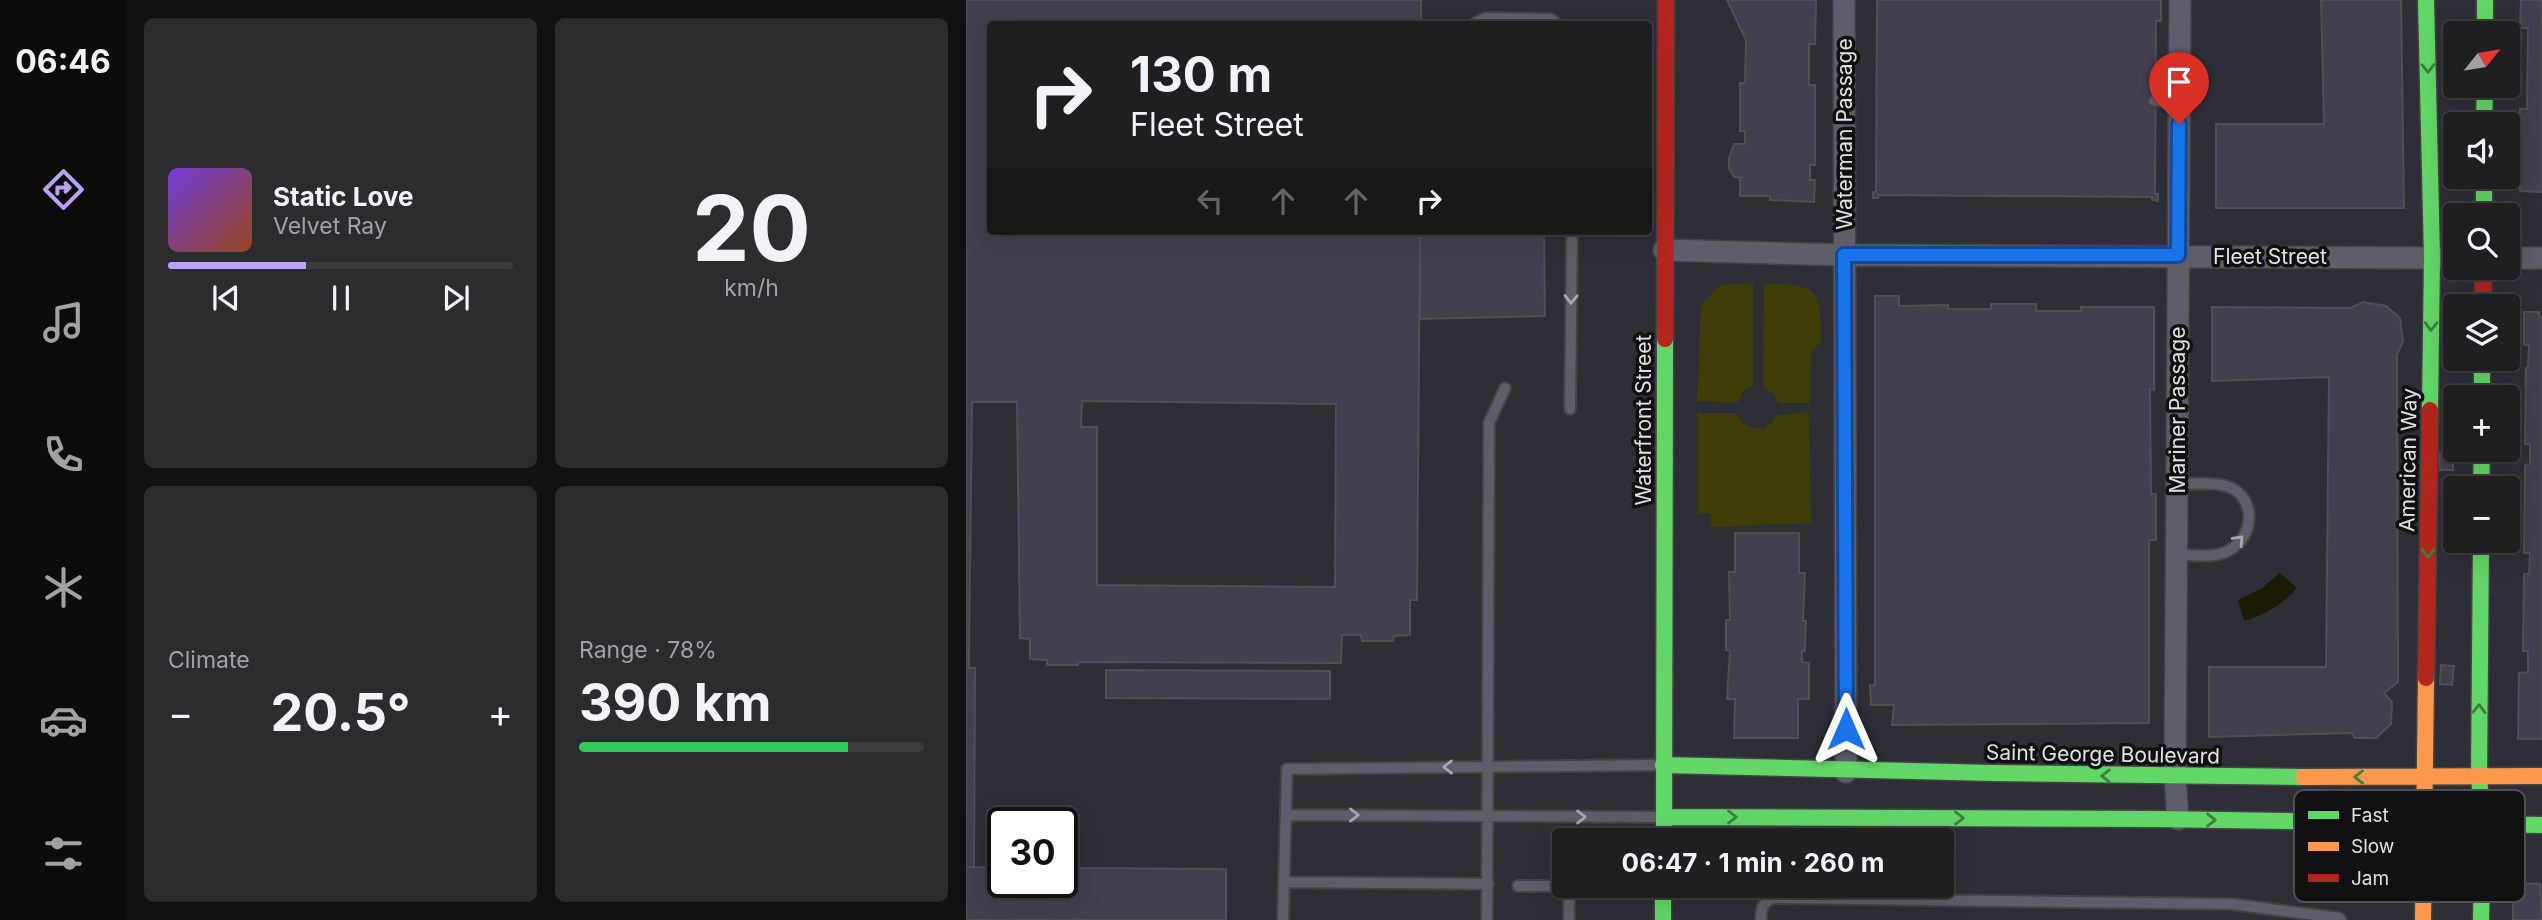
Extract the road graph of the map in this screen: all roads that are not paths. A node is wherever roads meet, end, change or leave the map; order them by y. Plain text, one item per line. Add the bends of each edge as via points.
1 (1666, 0) edge
2 (1844, 0) edge
3 (2180, 0) edge
4 (2426, 0) edge
5 (2485, 0) edge
6 (1480, 21) edge
7 (1553, 21) edge
8 (2485, 21) edge
9 (2154, 101) dead end
10 (2180, 101) junction
11 (1572, 235) edge
12 (1664, 250) junction
13 (1844, 255) junction
14 (2178, 255) junction
15 (2432, 257) junction
16 (2443, 257) edge
17 (2520, 258) edge
18 (2542, 258) edge
19 (1505, 388) dead end
20 (1570, 409) dead end
21 (2177, 484) junction
22 (2481, 553) edge
23 (2176, 554) junction
24 (1663, 765) junction
25 (1489, 767) junction
26 (1846, 772) junction
27 (2542, 776) edge
28 (2175, 777) junction
29 (2479, 777) junction
30 (2424, 778) junction
31 (2424, 790) edge
32 (2480, 790) edge
33 (1286, 815) junction
34 (1489, 816) junction
35 (1664, 817) junction
36 (2178, 819) junction
37 (2294, 821) edge
38 (1664, 828) edge
39 (1284, 882) junction
40 (1488, 884) junction
41 (1518, 887) dead end
42 (1663, 898) edge
43 (2423, 902) edge
44 (2481, 902) edge
45 (1283, 920) edge
46 (1487, 920) edge
47 (1569, 920) edge
48 (1663, 920) edge
49 (1761, 920) edge
50 (2341, 920) edge
51 (2423, 920) edge
52 (2481, 920) edge

1 - 12 street, Waterfront Street
2 - 13 street, Waterman Passage
3 - 10 street, Mariner Passage
4 -> 15 street, American Way
5 - 8 street
6 - 7 lane
9 - 10 lane
10 - 14 street, Mariner Passage
11 -> 20 lane
12 - 13 street, Fleet Street
12 - 24 street, Waterfront Street
13 - 14 street, Fleet Street
13 - 26 street, Waterman Passage
14 - 15 street, Fleet Street
14 - 21 street, Mariner Passage
15 - 16 street, Fleet Street
15 -> 30 street, American Way
17 - 18 street
19 - 25 lane via 1489,423
21 - 23 street, Mariner Passage
23 -> 21 lane via 2213,556 2234,547 2246,533 2250,516 2237,491 2225,486
29 -> 22 street
23 - 28 street, Mariner Passage
24 - 25 lane
24 - 26 street, Saint George Boulevard
24 - 35 street, Waterfront Street
25 -> 33 lane via 1287,769
25 - 34 lane
28 -> 26 street, Saint George Boulevard
27 - 29 street, Saint George Boulevard
30 -> 28 street, Saint George Boulevard
28 - 36 street, Mariner Passage
29 - 30 street, Saint George Boulevard
29 - 32 street
30 - 31 street, American Way
33 -> 34 lane
33 - 39 lane
34 -> 35 lane
34 - 40 lane
35 -> 36 street
35 - 38 street, Waterfront Street
36 -> 37 street
39 - 40 lane
39 - 45 lane
40 - 46 lane
41 - 47 lane via 1569,887
42 - 48 street
43 - 51 street, American Way
44 - 52 street
49 - 50 lane via 1761,908 1774,898 2231,904

